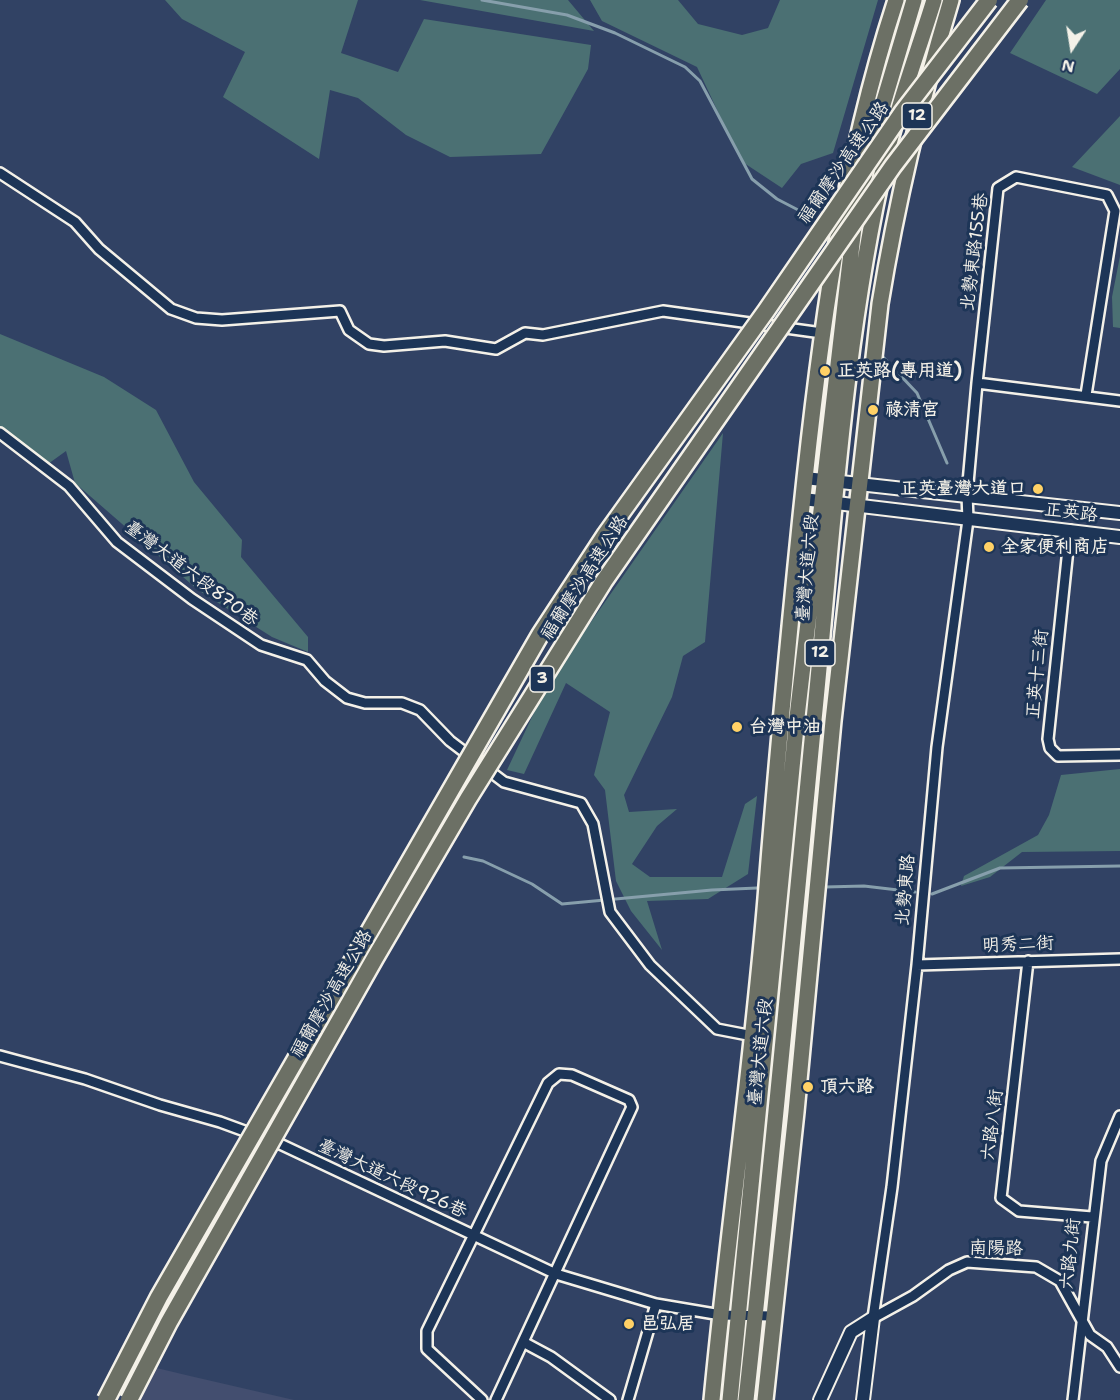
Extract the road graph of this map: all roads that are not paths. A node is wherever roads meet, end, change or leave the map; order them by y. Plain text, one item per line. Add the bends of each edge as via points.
1 (896, 0) edge
2 (914, 0) edge
3 (934, 0) edge
4 (951, 0) edge
5 (989, 0) edge
6 (1020, 0) edge
7 (0, 172) edge
8 (822, 333) junction
9 (976, 384) junction
10 (1086, 395) junction
11 (1120, 401) edge
12 (0, 434) edge
13 (805, 478) junction
14 (830, 481) junction
15 (861, 484) junction
16 (967, 494) junction
17 (803, 498) junction
18 (827, 502) junction
19 (859, 506) junction
20 (1120, 513) edge
21 (968, 520) junction
22 (1070, 530) junction
23 (1120, 537) edge
24 (1120, 754) edge
25 (1120, 959) edge
26 (1028, 961) junction
27 (918, 965) junction
28 (753, 1036) junction
29 (0, 1056) edge
30 (1120, 1116) edge
31 (1092, 1217) junction
32 (473, 1235) junction
33 (556, 1274) junction
34 (656, 1304) junction
35 (720, 1315) junction
36 (738, 1315) junction
37 (756, 1316) junction
38 (772, 1316) junction
39 (873, 1318) junction
40 (1081, 1318) junction
41 (523, 1342) junction
42 (1120, 1367) edge
43 (106, 1400) edge
44 (129, 1400) edge
45 (482, 1400) edge
46 (496, 1400) edge
47 (610, 1400) edge
48 (628, 1400) edge
49 (712, 1400) edge
50 (730, 1400) edge
51 (746, 1400) edge
52 (765, 1400) edge
53 (820, 1400) edge
54 (863, 1400) edge
55 (1073, 1400) edge

1 - 8 main road, 臺灣大道六段 / 12 via 836,235
2 - 14 main road, 臺灣大道六段 / 12 via 870,148 854,226
3 - 14 main road, 臺灣大道六段 / 12 via 887,152 870,230
4 - 15 main road, 12 via 920,105 891,235
5 - 43 highway, 福爾摩沙高速公路 / 3, bridge via 902,113 606,534 540,635 159,1297
6 - 44 highway, 福爾摩沙高速公路 / 3, bridge via 893,165 604,581 468,799 375,958
7 - 8 street via 75,222 99,249 171,309 196,318 222,320 340,311 349,330 369,344 445,341 496,349 525,333 543,335 663,311
8 - 13 main road, 臺灣大道六段 / 12
9 - 10 street
9 - 10 street, 北勢東路155巷 via 998,188 1016,177 1107,195 1115,211
9 - 16 street, 北勢東路
10 - 11 street
12 - 28 street, 臺灣大道六段870巷 via 69,486 117,542 261,645 307,660 346,698 365,703 402,703 420,710 450,741 504,782 581,803 593,824 609,907 650,965 717,1029
13 - 14 street, 正英路
13 - 17 main road, 臺灣大道六段 / 12
14 - 15 street, 正英路
14 - 18 main road, 臺灣大道六段 / 12
15 - 16 street, 正英路
15 - 19 main road, 12
16 - 20 street, 正英路
16 - 21 street, 北勢東路
17 - 18 street, 正英路
17 - 28 main road, 臺灣大道六段 / 12
18 - 19 street, 正英路
18 - 36 main road, 臺灣大道六段 / 12
18 - 37 main road, 臺灣大道六段 / 12
19 - 21 street, 正英路
19 - 38 main road, 12
21 - 22 street, 正英路
21 - 27 street, 北勢東路 via 937,747
22 - 23 street, 正英路
22 - 24 street, 正英十三街 via 1050,748 1058,756
25 - 26 street, 明秀二街
26 - 27 street, 明秀二街
26 - 31 street, 六路八街 via 1001,1198 1019,1211
27 - 39 street, 北勢東路
28 - 35 main road, 臺灣大道六段 / 12
29 - 32 street, 臺灣大道六段926巷 via 85,1079 279,1144
30 - 31 street, 六路九街 via 1101,1161
31 - 40 street, 六路九街
32 - 33 street, 臺灣大道六段926巷
32 - 33 street via 548,1083 559,1074 572,1075 629,1100 632,1107
32 - 45 street via 425,1339 427,1349 448,1372
33 - 34 street, 臺灣大道六段926巷
33 - 41 street
34 - 35 street, 臺灣大道六段926巷
34 - 48 street
35 - 36 street, 臺灣大道六段926巷
35 - 49 main road, 臺灣大道六段 / 12
36 - 37 street, 臺灣大道六段926巷
36 - 50 main road, 臺灣大道六段 / 12
37 - 38 street, 臺灣大道六段926巷
37 - 51 main road, 臺灣大道六段 / 12
38 - 52 main road, 12
39 - 40 street, 南陽路 via 967,1262 1036,1267 1060,1281
39 - 53 street via 851,1332
39 - 54 street, 北勢東路
40 - 42 street, 南陽路 via 1090,1335 1107,1347
40 - 55 street, 六路九街
41 - 46 street
41 - 47 street via 551,1357

